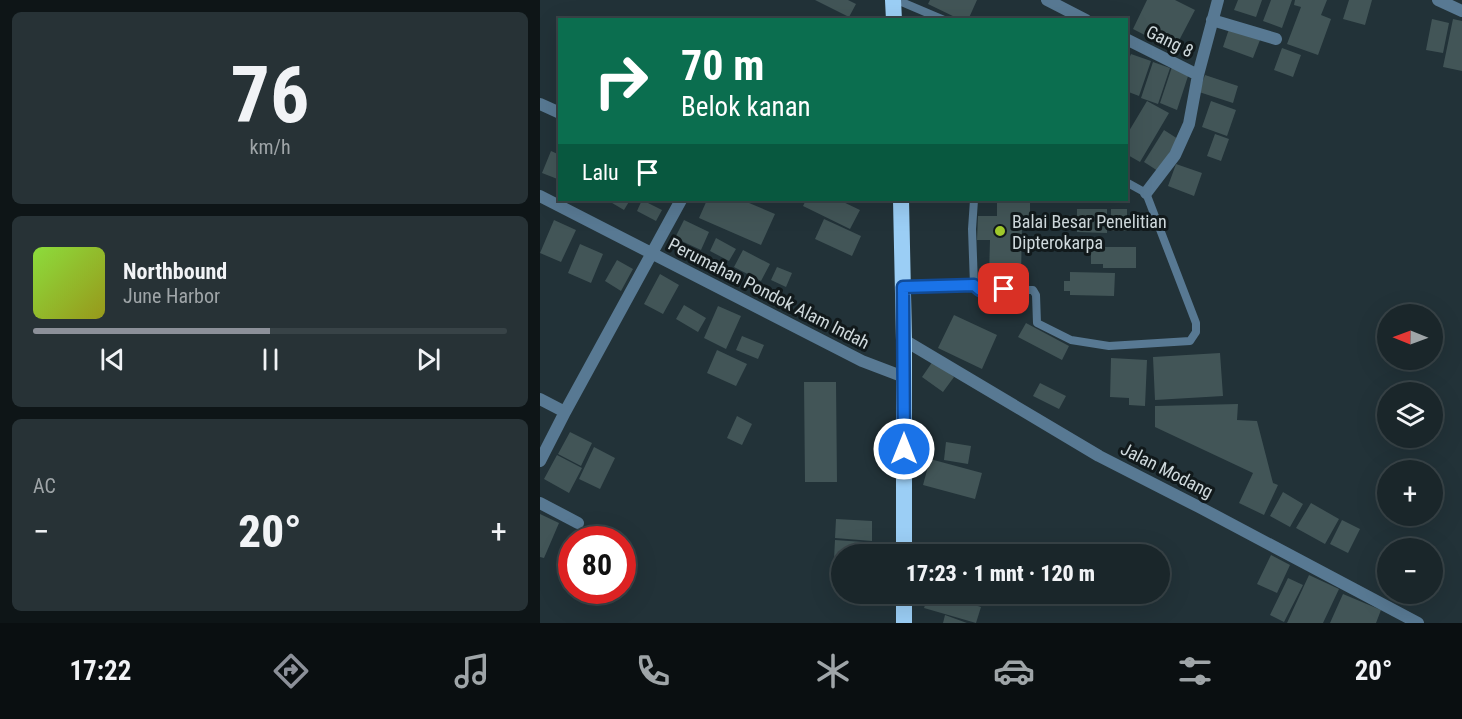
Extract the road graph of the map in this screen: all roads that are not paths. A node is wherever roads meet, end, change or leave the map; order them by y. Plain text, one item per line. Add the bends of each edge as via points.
1 (895, 0) edge
2 (1047, 0) edge
3 (1218, 0) edge
4 (1438, 0) edge
5 (1462, 11) edge
6 (894, 18) edge
7 (939, 18) edge
8 (1082, 18) edge
9 (1212, 20) junction
10 (1276, 39) dead end
11 (1128, 40) edge
12 (1198, 75) junction
13 (540, 104) edge
14 (558, 112) edge
15 (1128, 183) edge
16 (1146, 194) junction
17 (540, 196) edge
18 (680, 201) edge
19 (901, 201) edge
20 (974, 201) edge
21 (652, 253) junction
22 (974, 285) junction
23 (903, 287) junction
24 (904, 340) junction
25 (904, 377) junction
26 (540, 399) edge
27 (565, 412) junction
28 (540, 461) edge
29 (540, 503) edge
30 (578, 523) dead end
31 (904, 544) edge
32 (904, 604) edge
33 (904, 623) edge
34 (1418, 623) edge

1 - 6 highway
1 - 7 lane
2 - 8 street
3 - 9 street
4 - 5 street
9 - 10 street
9 - 12 street
11 - 12 street, Gang 8
12 - 16 street via 1182,141
13 - 14 street
15 - 16 lane
16 - 22 lane via 1196,323 1190,341 1109,346 1071,340 1037,322 1033,290 980,290
17 - 21 street, Perumahan Pondok Alam Indah
18 - 21 street, Perumahan Pondok Alam Indah
19 - 23 highway
20 - 22 lane
21 - 25 street, Perumahan Pondok Alam Indah via 862,361
21 - 27 street, Perumahan Pondok Alam Indah
22 - 23 lane
23 - 24 highway
24 - 25 highway
24 - 34 street, Jalan Modang via 1099,456
25 - 31 highway
26 - 27 street
27 - 28 street, Perumahan Pondok Alam Indah
29 - 30 street
32 - 33 highway

